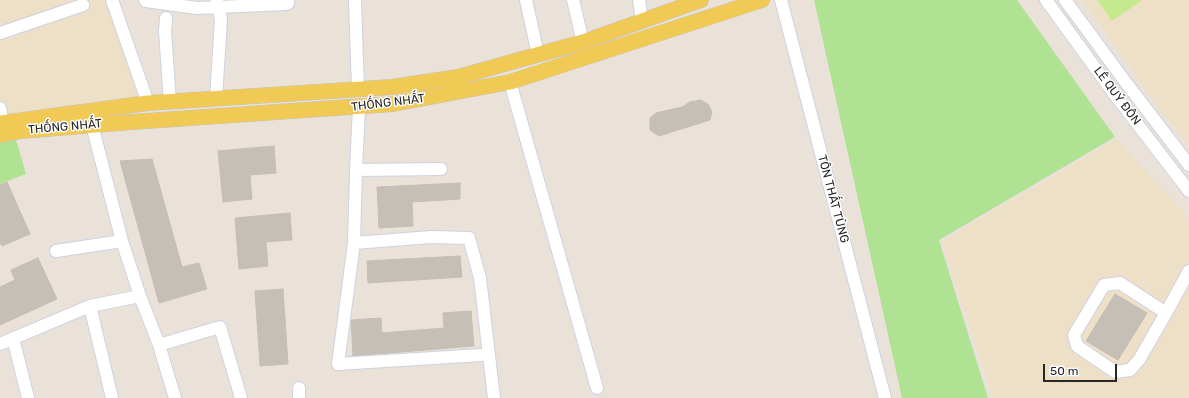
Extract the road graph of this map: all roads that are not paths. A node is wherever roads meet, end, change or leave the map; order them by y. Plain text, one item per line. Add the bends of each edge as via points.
1 (112, 0) edge
2 (145, 0) edge
3 (288, 0) edge
4 (355, 0) edge
5 (526, 0) edge
6 (573, 0) edge
7 (639, 0) edge
8 (701, 0) edge
9 (762, 0) edge
10 (781, 0) edge
11 (1046, 0) edge
12 (1065, 0) edge
13 (218, 4) edge
14 (83, 5) dead end
15 (675, 5) edge
16 (166, 18) dead end
17 (642, 21) junction
18 (0, 33) edge
19 (583, 42) junction
20 (538, 55) junction
21 (1124, 80) junction
22 (510, 82) junction
23 (358, 89) junction
24 (1112, 91) junction
25 (216, 98) junction
26 (170, 102) junction
27 (148, 103) junction
28 (360, 107) junction
29 (172, 119) junction
30 (1, 122) edge
31 (92, 125) junction
32 (1189, 165) edge
33 (441, 168) dead end
34 (356, 170) junction
35 (1189, 191) edge
36 (122, 241) junction
37 (354, 243) junction
38 (56, 252) dead end
39 (1189, 271) edge
40 (140, 296) junction
41 (90, 306) junction
42 (1166, 313) junction
43 (13, 338) junction
44 (0, 344) edge
45 (159, 345) junction
46 (482, 356) dead end
47 (597, 388) dead end
48 (28, 398) edge
49 (112, 398) edge
50 (175, 398) edge
51 (241, 398) edge
52 (494, 398) edge
53 (885, 398) edge

1 - 27 street
2 - 13 street via 197,8
3 - 13 street via 285,4
4 - 23 street
5 - 20 street
6 - 19 street
7 - 17 street
8 - 15 main road, THỐNG NHẤT
9 - 22 main road, THỐNG NHẤT
10 - 53 street, TÔN THẤT TÙNG
11 - 24 street, LÊ QUÝ ĐÔN
12 - 21 street, LÊ QUÝ ĐÔN
13 - 25 street via 221,20
14 - 18 street
15 - 17 main road, THỐNG NHẤT
16 - 26 street
17 - 19 main road, THỐNG NHẤT
19 - 20 main road, THỐNG NHẤT
20 - 23 main road, THỐNG NHẤT via 458,77 392,87
21 - 24 street
21 - 32 street, LÊ QUÝ ĐÔN
22 - 28 main road, THỐNG NHẤT via 393,104
22 - 47 street
23 - 25 main road, THỐNG NHẤT
24 - 35 street, LÊ QUÝ ĐÔN
25 - 26 main road, THỐNG NHẤT
26 - 27 main road, THỐNG NHẤT
26 - 29 main road
27 - 30 main road, THỐNG NHẤT
28 - 29 main road, THỐNG NHẤT
28 - 34 street
29 - 31 main road, THỐNG NHẤT
30 - 31 main road, THỐNG NHẤT via 21,131
31 - 36 street
33 - 34 street
34 - 37 street
36 - 38 street
36 - 40 street
37 - 46 street via 338,364
37 - 52 street via 431,237 469,238 480,278
39 - 42 street
40 - 41 street
40 - 45 street
41 - 43 street
41 - 49 street
42 - 42 street via 1120,283 1104,285 1074,335 1077,346 1115,372 1130,370 1139,360
43 - 44 street
43 - 48 street
45 - 50 street
45 - 51 street via 220,327

